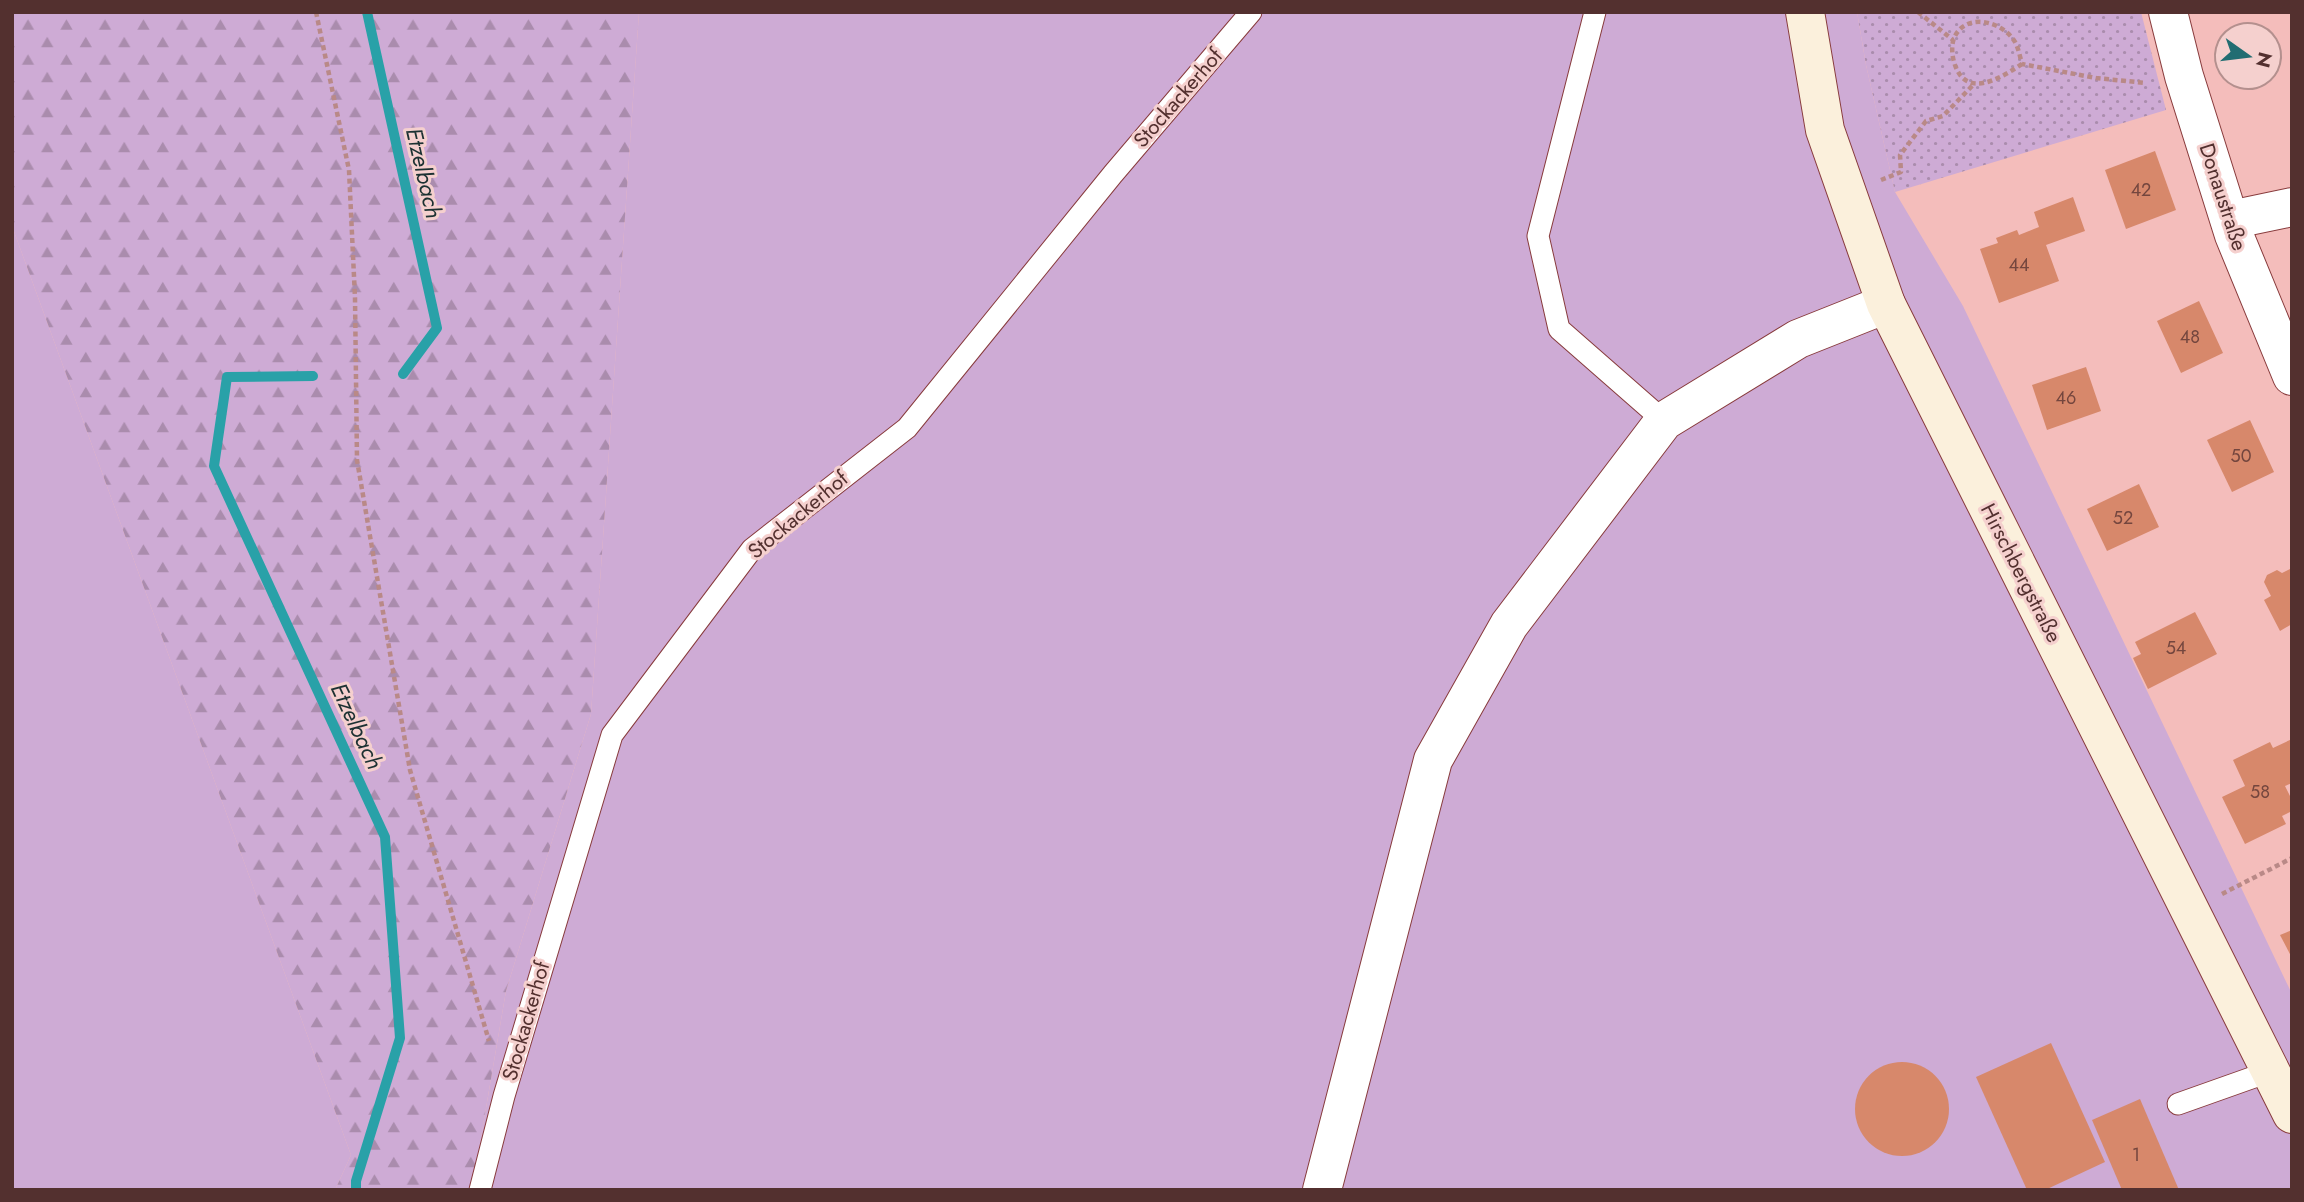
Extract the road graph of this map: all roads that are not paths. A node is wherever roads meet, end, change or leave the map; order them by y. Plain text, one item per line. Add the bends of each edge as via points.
1 (1251, 12) edge
2 (1595, 12) edge
3 (1805, 12) edge
4 (2168, 12) edge
5 (2292, 207) edge
6 (2230, 220) junction
7 (1886, 304) junction
8 (2292, 376) edge
9 (1664, 421) junction
10 (2270, 1071) junction
11 (2178, 1104) dead end
12 (2292, 1114) edge
13 (480, 1190) edge
14 (1322, 1190) edge

1 - 13 lane, Stockackerhof via 907,428 752,549 612,735
2 - 9 lane via 1538,236 1559,329
3 - 7 street, Hirschbergstraße via 1825,130
4 - 6 street, Donaustraße
5 - 6 street
6 - 8 street, Donaustraße
7 - 9 street via 1798,340
7 - 10 street, Hirschbergstraße
9 - 14 street via 1509,625 1433,760
10 - 11 lane
10 - 12 street, Hirschbergstraße

